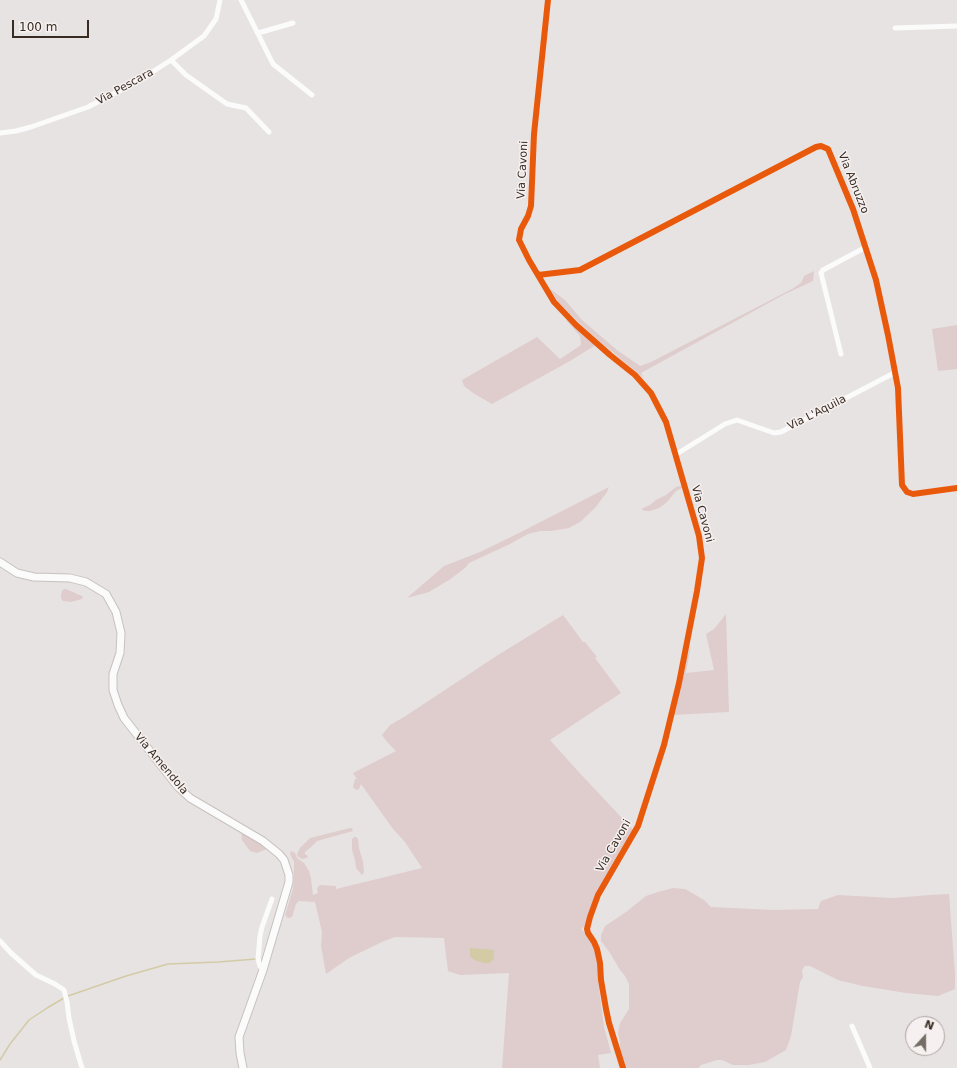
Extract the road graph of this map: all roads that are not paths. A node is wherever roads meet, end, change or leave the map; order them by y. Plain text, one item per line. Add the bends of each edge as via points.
1 (221, 0) edge
2 (241, 0) edge
3 (548, 0) edge
4 (293, 23) dead end
5 (957, 26) edge
6 (895, 28) dead end
7 (258, 33) junction
8 (171, 60) junction
9 (312, 95) dead end
10 (270, 132) dead end
11 (0, 133) edge
12 (866, 247) junction
13 (538, 275) junction
14 (841, 354) dead end
15 (894, 373) junction
16 (675, 455) junction
17 (957, 488) edge
18 (0, 562) edge
19 (272, 900) dead end
20 (0, 941) edge
21 (263, 970) junction
22 (852, 1026) dead end
23 (82, 1068) edge
24 (243, 1068) edge
25 (623, 1068) edge
26 (870, 1068) edge

1 - 8 street, Via Pescara via 216,19 204,36
2 - 7 street
3 - 13 street, Via Cavoni via 534,134 531,206 519,240
4 - 7 street
5 - 6 street
7 - 9 street via 274,64
8 - 10 street via 186,75 226,104 246,108
8 - 11 street, Via Pescara via 88,107 31,127
12 - 13 street, Via Abruzzo via 828,149 821,146 580,270
12 - 14 street via 821,273
12 - 15 street, Via Abruzzo via 876,280
13 - 16 street, Via Cavoni via 554,302 576,325 635,375 651,393 666,422
15 - 16 street, Via L'Aquila via 781,432 774,433 737,420 725,424
15 - 17 street, Via Abruzzo via 898,388 902,485 907,492 913,494
16 - 25 street, Via Cavoni via 700,536 702,558 697,591 669,729 649,793 638,826 598,895 587,929 597,949 609,1023
18 - 21 main road, Via Amendola via 18,573 34,578 70,578 86,582 106,594 116,612 121,633 120,653 113,674 113,690 124,718 186,795 263,841 284,860 289,882
19 - 21 street via 260,936 258,959
20 - 23 street via 36,975 64,990
21 - 24 main road, Via Amendola via 239,1037
22 - 26 street

